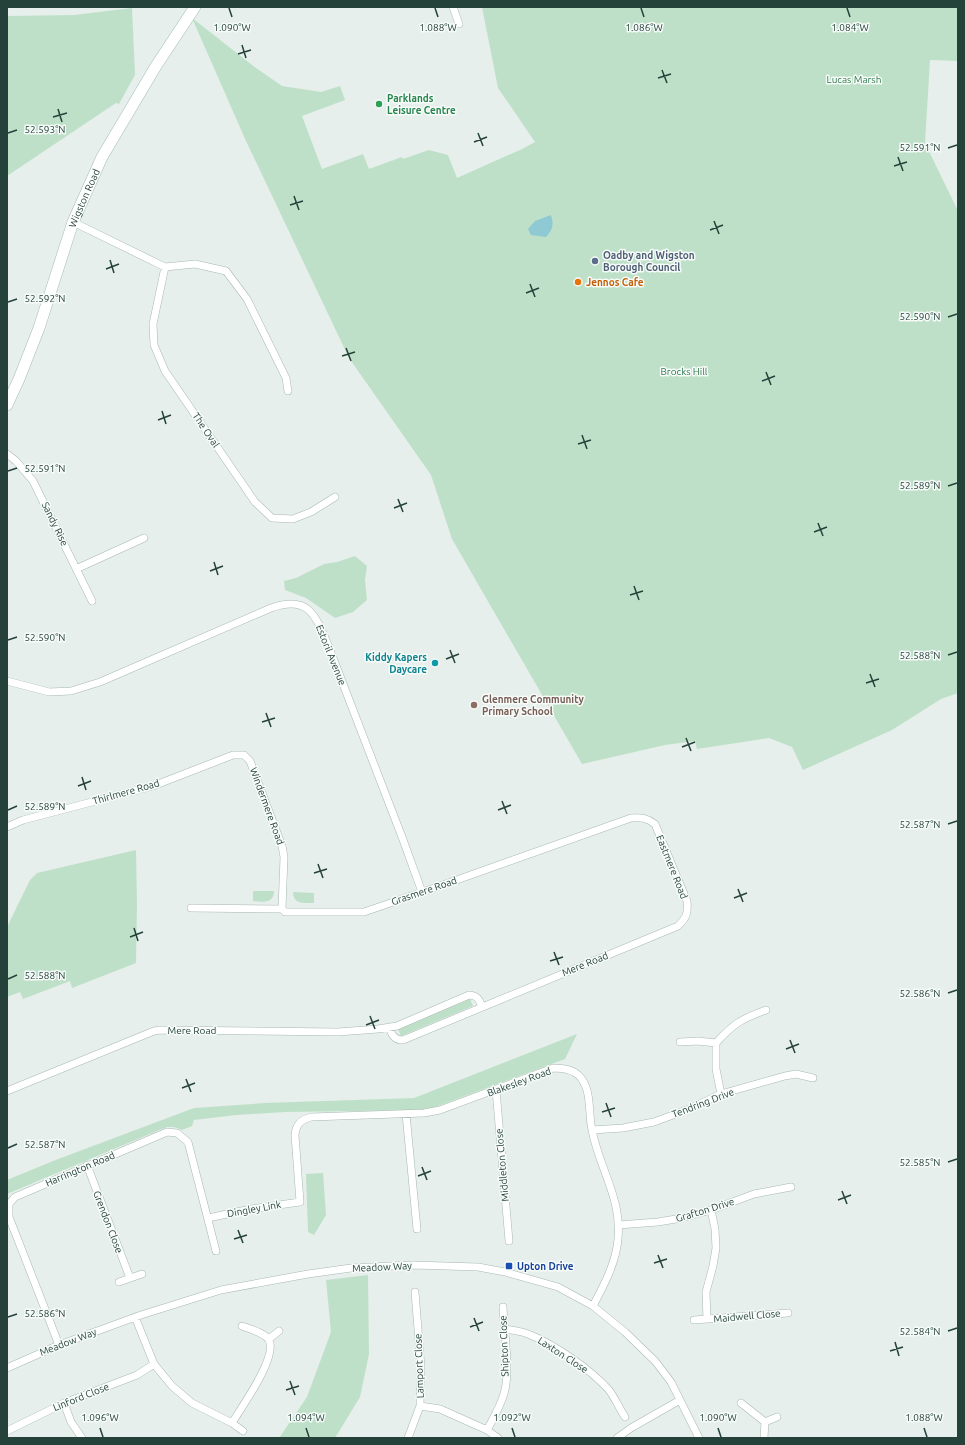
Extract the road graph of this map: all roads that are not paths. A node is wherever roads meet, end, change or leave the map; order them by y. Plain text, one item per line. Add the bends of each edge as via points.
1 (195, 7) edge
2 (453, 7) edge
3 (459, 24) dead end
4 (73, 222) junction
5 (165, 267) junction
6 (288, 391) dead end
7 (7, 405) edge
8 (7, 454) edge
9 (335, 497) dead end
10 (144, 538) dead end
11 (76, 569) junction
12 (92, 601) dead end
13 (7, 681) edge
14 (244, 755) joint
15 (648, 819) joint
16 (7, 827) edge
17 (422, 892) junction
18 (191, 908) dead end
19 (282, 908) junction
20 (686, 918) joint
21 (482, 1007) junction
22 (766, 1010) dead end
23 (389, 1027) junction
24 (680, 1042) dead end
25 (716, 1043) junction
26 (813, 1078) dead end
27 (496, 1090) junction
28 (7, 1091) edge
29 (721, 1094) junction
30 (406, 1114) junction
31 (592, 1130) junction
32 (87, 1166) junction
33 (791, 1187) dead end
34 (300, 1202) joint
35 (711, 1210) junction
36 (208, 1218) junction
37 (618, 1224) junction
38 (417, 1229) dead end
39 (508, 1240) dead end
40 (216, 1251) dead end
41 (142, 1274) dead end
42 (130, 1278) junction
43 (119, 1282) dead end
44 (416, 1292) dead end
45 (593, 1306) junction
46 (503, 1307) dead end
47 (788, 1313) dead end
48 (135, 1317) junction
49 (707, 1319) junction
50 (694, 1320) dead end
51 (242, 1326) dead end
52 (504, 1329) junction
53 (279, 1331) dead end
54 (269, 1339) junction
55 (59, 1346) junction
56 (154, 1364) junction
57 (7, 1368) edge
58 (680, 1400) junction
59 (64, 1403) junction
60 (741, 1403) dead end
61 (420, 1406) junction
62 (624, 1417) dead end
63 (777, 1417) dead end
64 (765, 1422) junction
65 (232, 1423) junction
66 (487, 1430) junction
67 (7, 1431) edge
68 (243, 1431) dead end
69 (82, 1438) edge
70 (408, 1438) edge
71 (498, 1438) edge
72 (617, 1438) edge
73 (699, 1438) edge
74 (764, 1438) edge

1 - 4 main road, Wigston Road via 152,72 102,157
2 - 3 street
4 - 5 street
4 - 7 main road, Wigston Road via 39,328
5 - 6 street via 195,264 226,271 248,299 286,378
5 - 9 street, The Oval via 153,324 154,345 165,371 255,502 272,518 293,519 311,512
8 - 11 street, Sandy Rise via 33,481
10 - 11 street
11 - 12 street, Sandy Rise
13 - 17 street, Estoril Avenue via 49,692 71,691 100,682 271,608 285,603 305,607 319,622
14 - 16 street, Thirlmere Road via 233,755 153,786 23,820
14 - 19 street, Windermere Road via 250,761 282,846
15 - 17 street, Grasmere Road via 631,818
15 - 20 street, Eastmere Road via 655,824 686,901
17 - 19 street, Grasmere Road via 364,912 285,912
18 - 19 street, Grasmere Road
20 - 21 street, Mere Road via 678,926
21 - 23 street, Mere Road via 479,998 469,995 397,1026
21 - 23 street, Mere Road via 403,1040 397,1040
22 - 25 street via 746,1017 729,1029
23 - 28 street, Mere Road via 338,1032 160,1030
24 - 25 street
25 - 29 street via 716,1069
26 - 29 street, Tendring Drive via 796,1074
27 - 30 street, Blakesley Road via 440,1110
27 - 31 street, Blakesley Road via 553,1068 567,1068 580,1076 588,1090
27 - 39 street, Middleton Close
29 - 31 street, Tendring Drive via 654,1122
30 - 34 street, Blakesley Road via 311,1117 298,1123 295,1135
30 - 38 street
31 - 37 street, Blakesley Road via 596,1150 612,1189
32 - 36 street, Harrington Road via 167,1132 177,1133 188,1142
32 - 42 street, Grendon Close
32 - 55 street, Harrington Road via 16,1197 9,1204 9,1217
33 - 35 street, Grafton Drive via 754,1194
34 - 36 street, Dingley Link
35 - 37 street, Grafton Drive via 658,1222
35 - 49 street, Maidwell Close via 716,1248 706,1292
36 - 40 street, Harrington Road
37 - 45 street, Blakesley Road via 613,1263
41 - 42 street
42 - 43 street
44 - 61 street, Lamport Close via 421,1367
45 - 48 street, Meadow Way via 558,1287 505,1272 478,1267 413,1266 351,1268 262,1282 220,1290
45 - 58 street, Meadow Way via 625,1332 655,1362 671,1382
46 - 52 street, Shipton Close
47 - 49 street, Maidwell Close
48 - 55 street, Meadow Way
48 - 56 street
49 - 50 street, Maidwell Close
51 - 54 street
52 - 62 street, Laxton Close via 528,1333 576,1362 609,1391
52 - 66 street, Shipton Close via 507,1376 505,1390
53 - 54 street
54 - 65 street via 271,1345 266,1367
55 - 57 street, Meadow Way
56 - 59 street, Linford Close via 136,1374
56 - 65 street via 172,1386 192,1403
58 - 72 street
58 - 73 street, Meadow Way
59 - 67 street, Linford Close
59 - 69 street via 71,1422
60 - 64 street
61 - 66 street via 440,1409
61 - 70 street, Lamport Close
63 - 64 street
64 - 74 street
65 - 68 street
66 - 71 street

